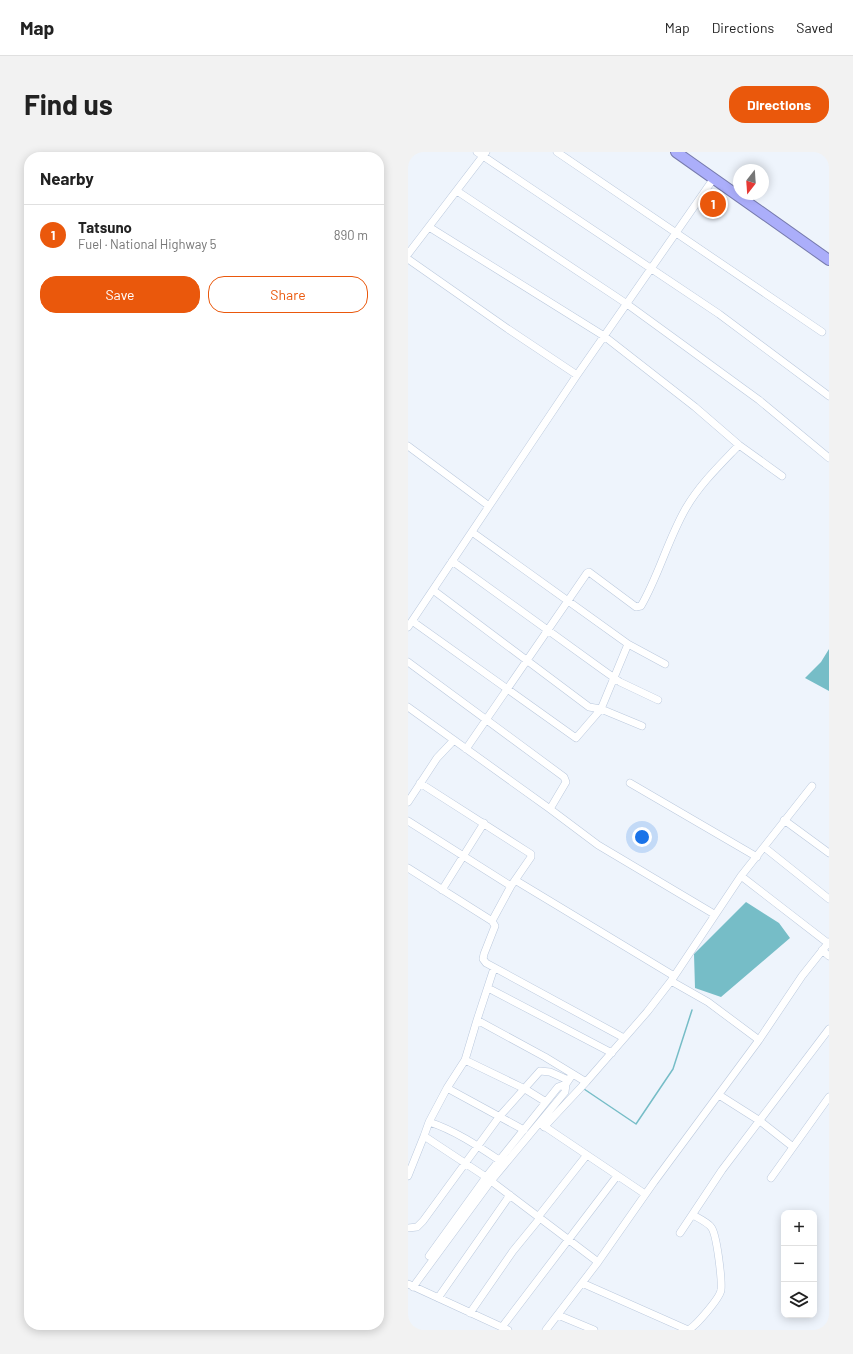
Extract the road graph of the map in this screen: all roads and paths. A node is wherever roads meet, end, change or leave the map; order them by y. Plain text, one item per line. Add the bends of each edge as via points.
1 (558, 152) edge
2 (676, 152) edge
3 (482, 153) edge
4 (714, 178) junction
5 (457, 191) junction
6 (429, 226) junction
7 (677, 232) junction
8 (408, 254) edge
9 (408, 259) edge
10 (829, 260) edge
11 (652, 269) junction
12 (627, 304) junction
13 (822, 332) dead end
14 (604, 336) junction
15 (578, 374) junction
16 (829, 396) edge
17 (739, 445) junction
18 (408, 446) edge
19 (829, 458) edge
20 (782, 476) dead end
21 (489, 506) junction
22 (472, 532) junction
23 (452, 561) junction
24 (433, 590) junction
25 (568, 601) junction
26 (411, 618) edge
27 (408, 627) edge
28 (548, 630) junction
29 (628, 644) junction
30 (528, 660) junction
31 (408, 662) edge
32 (665, 664) dead end
33 (614, 678) junction
34 (507, 690) junction
35 (658, 700) dead end
36 (408, 707) edge
37 (601, 709) junction
38 (487, 719) junction
39 (642, 726) dead end
40 (454, 740) junction
41 (466, 749) junction
42 (420, 783) junction
43 (630, 783) dead end
44 (812, 786) dead end
45 (408, 802) edge
46 (550, 809) junction
47 (784, 820) junction
48 (408, 821) edge
49 (484, 823) junction
50 (764, 847) junction
51 (828, 851) edge
52 (463, 856) junction
53 (757, 857) junction
54 (408, 868) edge
55 (741, 876) junction
56 (513, 883) junction
57 (442, 890) junction
58 (829, 899) edge
59 (714, 914) junction
60 (492, 921) junction
61 (828, 943) edge
62 (822, 950) junction
63 (829, 956) edge
64 (494, 968) junction
65 (673, 978) junction
66 (488, 988) junction
67 (477, 1020) junction
68 (829, 1029) edge
69 (624, 1038) junction
70 (759, 1040) junction
71 (612, 1053) junction
72 (465, 1060) junction
73 (569, 1080) junction
74 (586, 1082) junction
75 (447, 1088) junction
76 (524, 1089) junction
77 (719, 1095) junction
78 (829, 1097) edge
79 (546, 1102) junction
80 (499, 1117) junction
81 (760, 1121) junction
82 (429, 1122) junction
83 (541, 1125) junction
84 (524, 1130) junction
85 (424, 1136) junction
86 (477, 1146) junction
87 (793, 1147) junction
88 (586, 1156) junction
89 (499, 1160) junction
90 (465, 1162) junction
91 (408, 1176) edge
92 (617, 1176) junction
93 (771, 1178) dead end
94 (489, 1179) junction
95 (645, 1194) junction
96 (510, 1195) junction
97 (693, 1215) junction
98 (539, 1217) junction
99 (408, 1228) edge
100 (680, 1234) dead end
101 (568, 1240) junction
102 (598, 1262) junction
103 (582, 1284) junction
104 (410, 1285) edge
105 (438, 1298) junction
106 (470, 1313) junction
107 (558, 1315) junction
108 (505, 1329) edge
109 (546, 1330) edge
110 (594, 1330) edge
111 (688, 1330) edge

1 - 7 street
2 - 4 highway
3 - 5 street
3 - 11 street
4 - 7 street
4 - 10 highway
5 - 6 street
5 - 12 street
6 - 8 street
6 - 14 street
7 - 11 street
7 - 13 street
9 - 15 street
11 - 12 street
11 - 16 street via 719,314
12 - 14 street
12 - 19 street via 759,400
14 - 15 street
14 - 17 street
15 - 21 street
17 - 20 street
17 - 25 street via 707,478 692,498 641,606 636,607 589,572
18 - 21 street
21 - 22 street
22 - 23 street
22 - 25 street
23 - 24 street
23 - 28 street
24 - 26 street
24 - 30 street
25 - 28 street
25 - 29 street
26 - 27 street
26 - 34 street
28 - 30 street
28 - 33 street
29 - 32 street
29 - 33 street
30 - 34 street
30 - 37 street via 589,707
31 - 38 street
33 - 35 street
33 - 37 street
34 - 37 street via 576,738
34 - 38 street
36 - 40 street
37 - 39 street
38 - 41 street
38 - 46 street via 564,777 566,782
40 - 41 street
40 - 42 street via 437,758
41 - 46 street
42 - 45 street
42 - 49 street
43 - 53 street
44 - 47 street
46 - 59 street via 598,845
47 - 50 street
47 - 51 street
48 - 52 street
49 - 52 street
49 - 56 street via 531,854
50 - 53 street
50 - 58 street
52 - 56 street
52 - 57 street
53 - 55 street
54 - 57 street
55 - 59 street
55 - 61 street
56 - 60 street
56 - 65 street
57 - 60 street
59 - 65 street
60 - 64 street via 495,926 486,946 484,959
61 - 62 street
62 - 63 street
62 - 70 street
64 - 66 street
64 - 69 street
65 - 69 street
65 - 70 street
66 - 67 street
66 - 71 street
67 - 72 street
67 - 73 street via 545,1057
68 - 81 street
69 - 71 street
70 - 77 street
71 - 74 street
72 - 75 street
72 - 76 street
73 - 74 street
73 - 76 street via 550,1072 540,1071
73 - 79 street via 558,1087
73 - 83 street via 565,1092
74 - 83 street
75 - 80 street
75 - 82 street
76 - 79 street
76 - 80 street
77 - 81 street
77 - 95 street
78 - 87 street
79 - 84 street
80 - 84 street
80 - 86 street
81 - 87 street
81 - 97 street via 722,1170
82 - 85 street
82 - 86 street
83 - 88 street
83 - 94 street
84 - 89 street
85 - 90 street
85 - 91 street
86 - 89 street
86 - 90 street
87 - 93 street
88 - 92 street
88 - 98 street
89 - 94 street
90 - 94 street
90 - 99 street via 417,1227
92 - 95 street
92 - 101 street
94 - 96 street
94 - 104 street
95 - 102 street
96 - 98 street
96 - 105 street
97 - 100 street
97 - 111 street via 711,1226 718,1256 721,1290 698,1322
98 - 101 street
98 - 106 street
101 - 102 street
101 - 108 street
102 - 103 street
103 - 107 street
103 - 111 street
104 - 105 street
105 - 106 street
106 - 108 street
107 - 109 street
107 - 110 street

